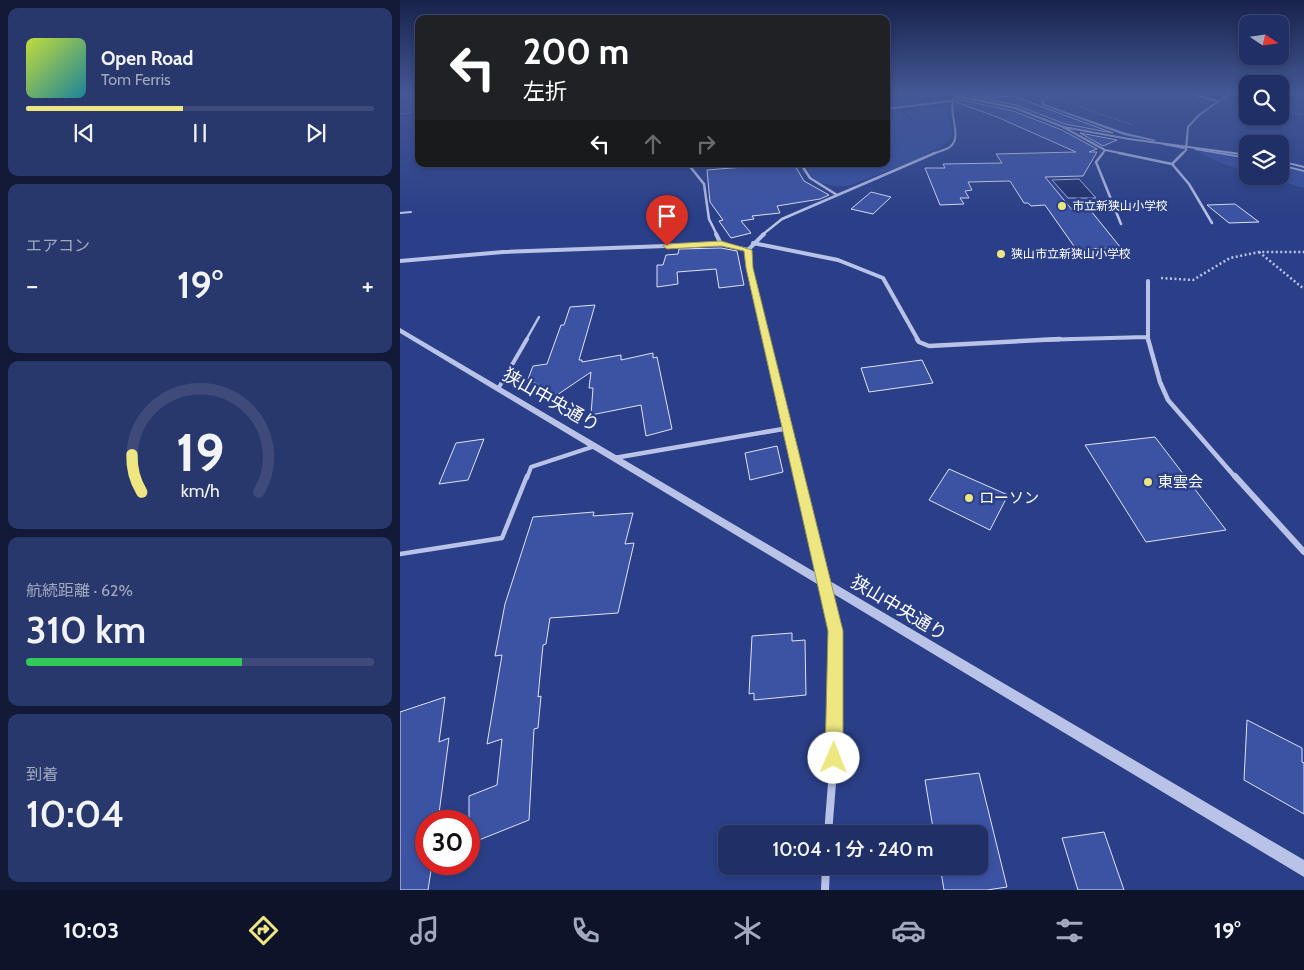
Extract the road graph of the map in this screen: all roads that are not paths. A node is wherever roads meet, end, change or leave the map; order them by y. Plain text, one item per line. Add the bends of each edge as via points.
1 (956, 134) edge
2 (1075, 134) edge
3 (1099, 134) edge
4 (1188, 134) edge
5 (1188, 145) junction
6 (1105, 150) junction
7 (1239, 154) edge
8 (1289, 163) edge
9 (1172, 164) junction
10 (690, 167) edge
11 (803, 167) edge
12 (1304, 167) edge
13 (837, 195) junction
14 (412, 212) dead end
15 (400, 213) edge
16 (1212, 223) dead end
17 (1121, 224) dead end
18 (753, 243) junction
19 (721, 244) junction
20 (748, 250) junction
21 (400, 261) edge
22 (1148, 282) road end
23 (540, 317) dead end
24 (400, 330) edge
25 (1147, 337) junction
26 (498, 389) junction
27 (789, 428) junction
28 (595, 446) junction
29 (614, 458) junction
30 (1304, 552) edge
31 (400, 554) edge
32 (826, 584) junction
33 (829, 825) edge
34 (1304, 869) edge
35 (826, 875) edge
36 (825, 890) edge

1 - 13 street via 951,146
2 - 6 street
3 - 5 street
4 - 5 street
5 - 7 street
5 - 9 street
6 - 9 street
6 - 17 street via 1096,162
8 - 12 street
9 - 16 street via 1189,184
10 - 19 street via 704,184 709,219
11 - 13 street via 810,178
13 - 18 street via 782,219
14 - 15 lane
18 - 20 street
18 - 25 street via 838,260 883,278 919,342 929,346
19 - 20 street
19 - 21 street via 503,252
20 - 27 street
22 - 25 street
23 - 26 lane
24 - 26 street, 狭山中央通り
25 - 30 street via 1168,400
26 - 28 street, 狭山中央通り
27 - 29 street
27 - 32 street
28 - 29 street, 狭山中央通り
28 - 31 lane via 531,467 502,538
29 - 32 street, 狭山中央通り
32 - 33 street via 836,631 834,758
32 - 34 street, 狭山中央通り
35 - 36 street

